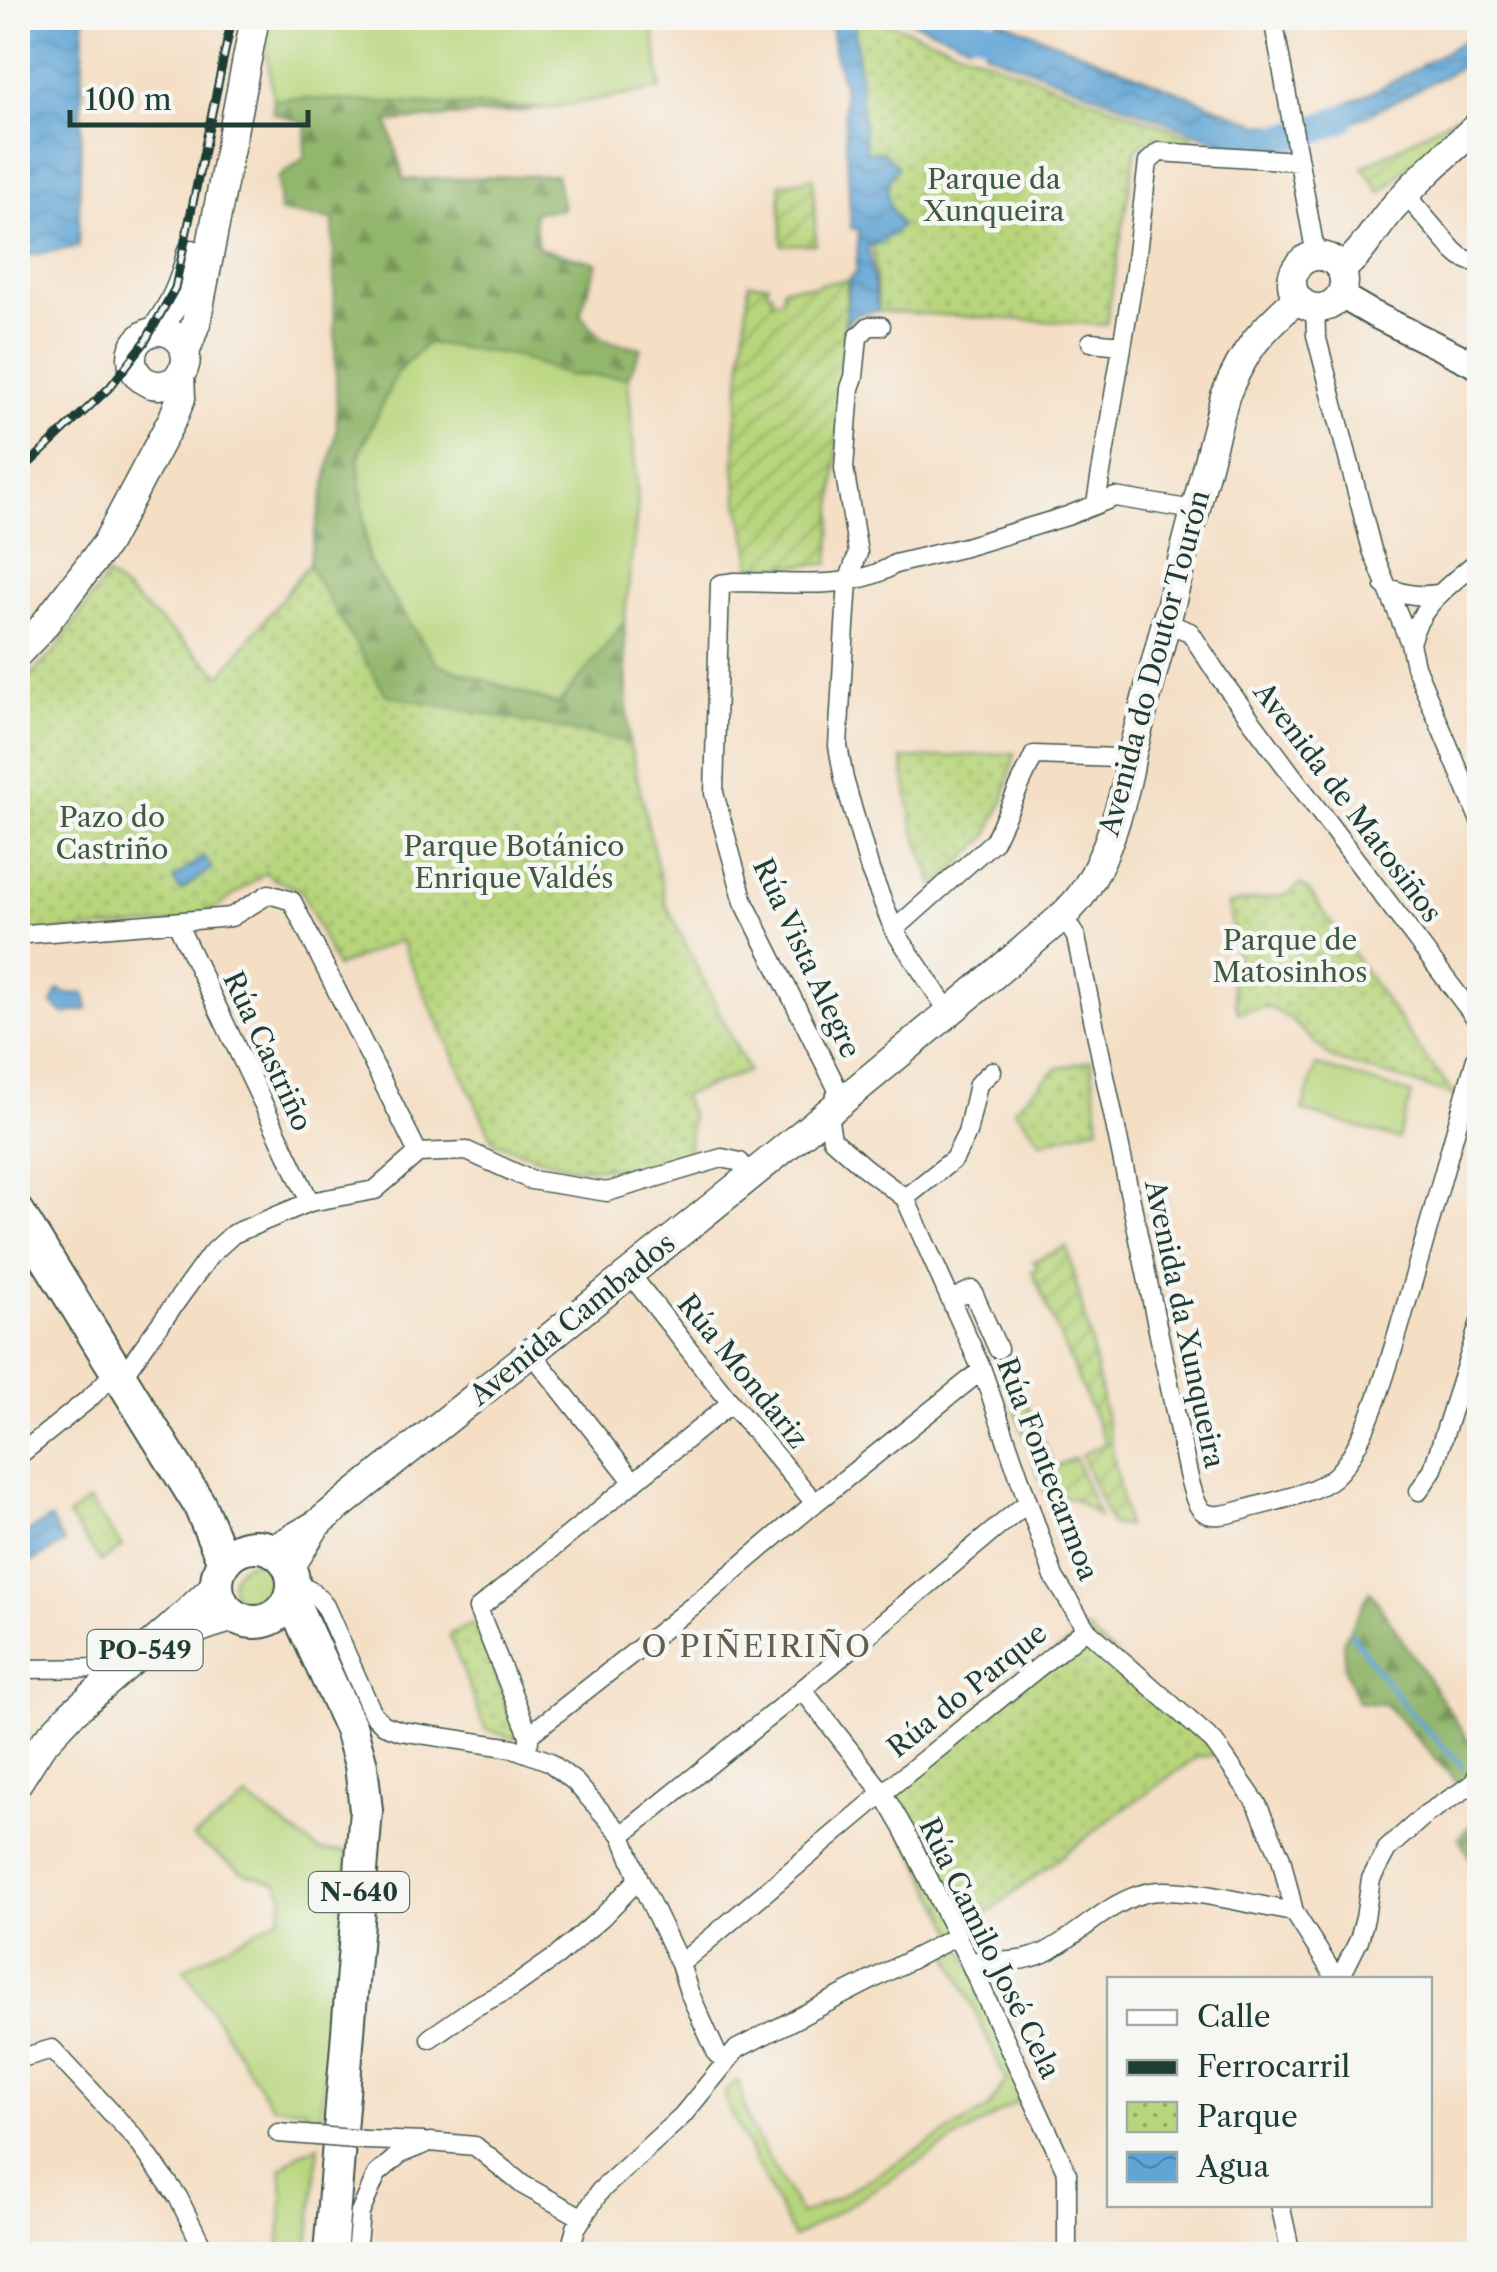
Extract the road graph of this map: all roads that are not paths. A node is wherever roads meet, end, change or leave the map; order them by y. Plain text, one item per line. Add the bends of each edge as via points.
1 (239, 18) edge
2 (255, 18) edge
3 (1273, 18) edge
4 (1480, 124) edge
5 (1297, 157) junction
6 (1406, 194) junction
7 (1480, 265) edge
8 (1332, 273) junction
9 (1306, 303) junction
10 (881, 326) dead end
11 (156, 331) junction
12 (1091, 342) dead end
13 (1122, 344) junction
14 (1476, 356) edge
15 (183, 364) junction
16 (152, 384) junction
17 (160, 443) junction
18 (1096, 504) junction
19 (1194, 510) junction
20 (1480, 559) edge
21 (848, 582) junction
22 (1385, 586) junction
23 (1438, 594) junction
24 (1166, 623) junction
25 (1410, 643) junction
26 (18, 653) edge
27 (1132, 753) junction
28 (1480, 820) edge
29 (1063, 916) junction
30 (176, 923) junction
31 (894, 930) junction
32 (18, 938) edge
33 (949, 1012) junction
34 (1480, 1024) edge
35 (1480, 1045) edge
36 (992, 1071) dead end
37 (828, 1114) junction
38 (418, 1153) junction
39 (749, 1175) junction
40 (905, 1198) junction
41 (310, 1202) junction
42 (18, 1212) edge
43 (630, 1274) junction
44 (951, 1300) junction
45 (1480, 1322) edge
46 (998, 1349) dead end
47 (531, 1352) junction
48 (982, 1370) junction
49 (119, 1375) junction
50 (731, 1403) junction
51 (18, 1456) edge
52 (634, 1480) junction
53 (1419, 1491) dead end
54 (1028, 1502) junction
55 (815, 1503) junction
56 (262, 1571) junction
57 (249, 1619) junction
58 (1086, 1630) junction
59 (124, 1668) junction
60 (18, 1669) edge
61 (334, 1689) junction
62 (802, 1689) junction
63 (529, 1744) junction
64 (1480, 1769) edge
65 (18, 1782) edge
66 (18, 1790) edge
67 (883, 1793) junction
68 (622, 1835) junction
69 (639, 1879) junction
70 (1294, 1912) junction
71 (957, 1936) junction
72 (969, 1960) junction
73 (680, 1964) junction
74 (1336, 1977) edge
75 (1340, 1977) edge
76 (430, 2038) dead end
77 (18, 2059) edge
78 (725, 2061) junction
79 (278, 2132) dead end
80 (430, 2142) junction
81 (1281, 2207) edge
82 (583, 2218) junction
83 (202, 2246) dead end
84 (330, 2254) edge
85 (356, 2254) edge
86 (569, 2254) edge
87 (1067, 2254) edge
88 (1290, 2254) edge

1 - 11 main road via 183,284
2 - 15 main road
3 - 5 street
4 - 6 main road
5 - 8 street
5 - 13 street via 1159,152 1148,162
6 - 7 street via 1454,251
6 - 8 main road via 1357,255
8 - 9 main road via 1330,305
8 - 9 main road via 1302,262 1292,283
8 - 14 street via 1362,308
9 - 19 main road, Avenida do Doutor Tourón via 1256,338 1240,362
9 - 22 street
10 - 21 street via 869,326 858,337 850,388 844,468 858,553
11 - 15 main road via 178,339
11 - 16 main road via 137,342 132,359
12 - 13 street
13 - 18 street
15 - 16 main road via 168,383
15 - 17 main road via 181,398
16 - 17 main road via 162,413
17 - 26 main road via 106,544
18 - 19 street via 1115,497
18 - 21 street
19 - 24 main road, Avenida do Doutor Tourón
20 - 23 street
21 - 31 street via 838,746 849,801
21 - 37 street, Rúa Vista Alegre via 720,584 714,793 744,902 838,1090
22 - 23 street via 1412,596
22 - 25 street
23 - 25 street
24 - 27 main road, Avenida do Doutor Tourón
24 - 34 street, Avenida de Matosiños via 1190,632
25 - 28 street
27 - 29 main road, Avenida do Doutor Tourón via 1103,852 1085,891
27 - 31 street via 1034,755 994,841
29 - 33 main road, Avenida do Doutor Tourón
29 - 35 street, Avenida da Xunqueira via 1076,937 1188,1474 1207,1515 1316,1487 1343,1468 1382,1386
30 - 32 street
30 - 38 street via 230,917 269,894 292,901
30 - 41 street, Rúa Castriño
31 - 33 street
33 - 37 main road, Avenida do Doutor Tourón
36 - 40 street via 978,1084 954,1159
37 - 39 main road, Avenida Cambados
37 - 40 street, Rúa Fontecarmoa via 832,1139
38 - 39 street via 467,1151 531,1180 607,1192 722,1158 740,1162
38 - 41 street via 375,1190
39 - 43 main road, Avenida Cambados
40 - 44 street, Rúa Fontecarmoa
41 - 49 street via 233,1234
42 - 49 highway
43 - 47 main road, Avenida Cambados
43 - 50 street, Rúa Mondariz
44 - 46 street via 972,1290
44 - 48 street, Rúa Fontecarmoa
45 - 53 street
47 - 52 street
47 - 56 main road, Avenida Cambados
48 - 54 street, Rúa Fontecarmoa
48 - 55 street
49 - 51 street
49 - 56 highway via 200,1504
50 - 52 street
50 - 55 street, Rúa Mondariz
52 - 63 street via 478,1609
54 - 58 street, Rúa Fontecarmoa via 1054,1577
54 - 62 street
55 - 63 street
56 - 57 highway via 280,1614
56 - 57 highway, N-640 via 220,1600
56 - 59 main road, PO-549 via 174,1625
56 - 61 highway, N-640
56 - 63 street via 314,1592 372,1714 384,1725 512,1748
57 - 61 highway, N-640 via 282,1632
57 - 66 main road, PO-549 via 183,1636 79,1722
58 - 67 street, Rúa do Parque
58 - 70 street, Rúa Fontecarmoa via 1214,1742 1257,1804
59 - 60 street
59 - 65 main road, PO-549 via 41,1746
61 - 84 highway, N-640 via 361,1765 366,1810
62 - 67 street, Rúa Camilo José Cela
62 - 68 street
63 - 68 street via 575,1782
64 - 75 street via 1472,1784 1387,1848 1371,1879 1359,1940
67 - 71 street, Rúa Camilo José Cela
67 - 73 street, Rúa do Parque
68 - 69 street
69 - 73 street
69 - 76 street via 557,1956
70 - 72 street via 1152,1892 1120,1903 1044,1952 1012,1962
70 - 74 street, Rúa Fontecarmoa
71 - 72 street, Rúa Camilo José Cela
71 - 78 street
72 - 87 street, Rúa Camilo José Cela via 1066,2173
73 - 78 street
77 - 83 street via 52,2050 61,2058 136,2139 178,2197
78 - 82 street via 682,2116 600,2191
79 - 80 street, bridge
80 - 82 street via 474,2146 523,2185
80 - 85 street via 400,2154 377,2174 360,2213
81 - 88 street
82 - 86 street

